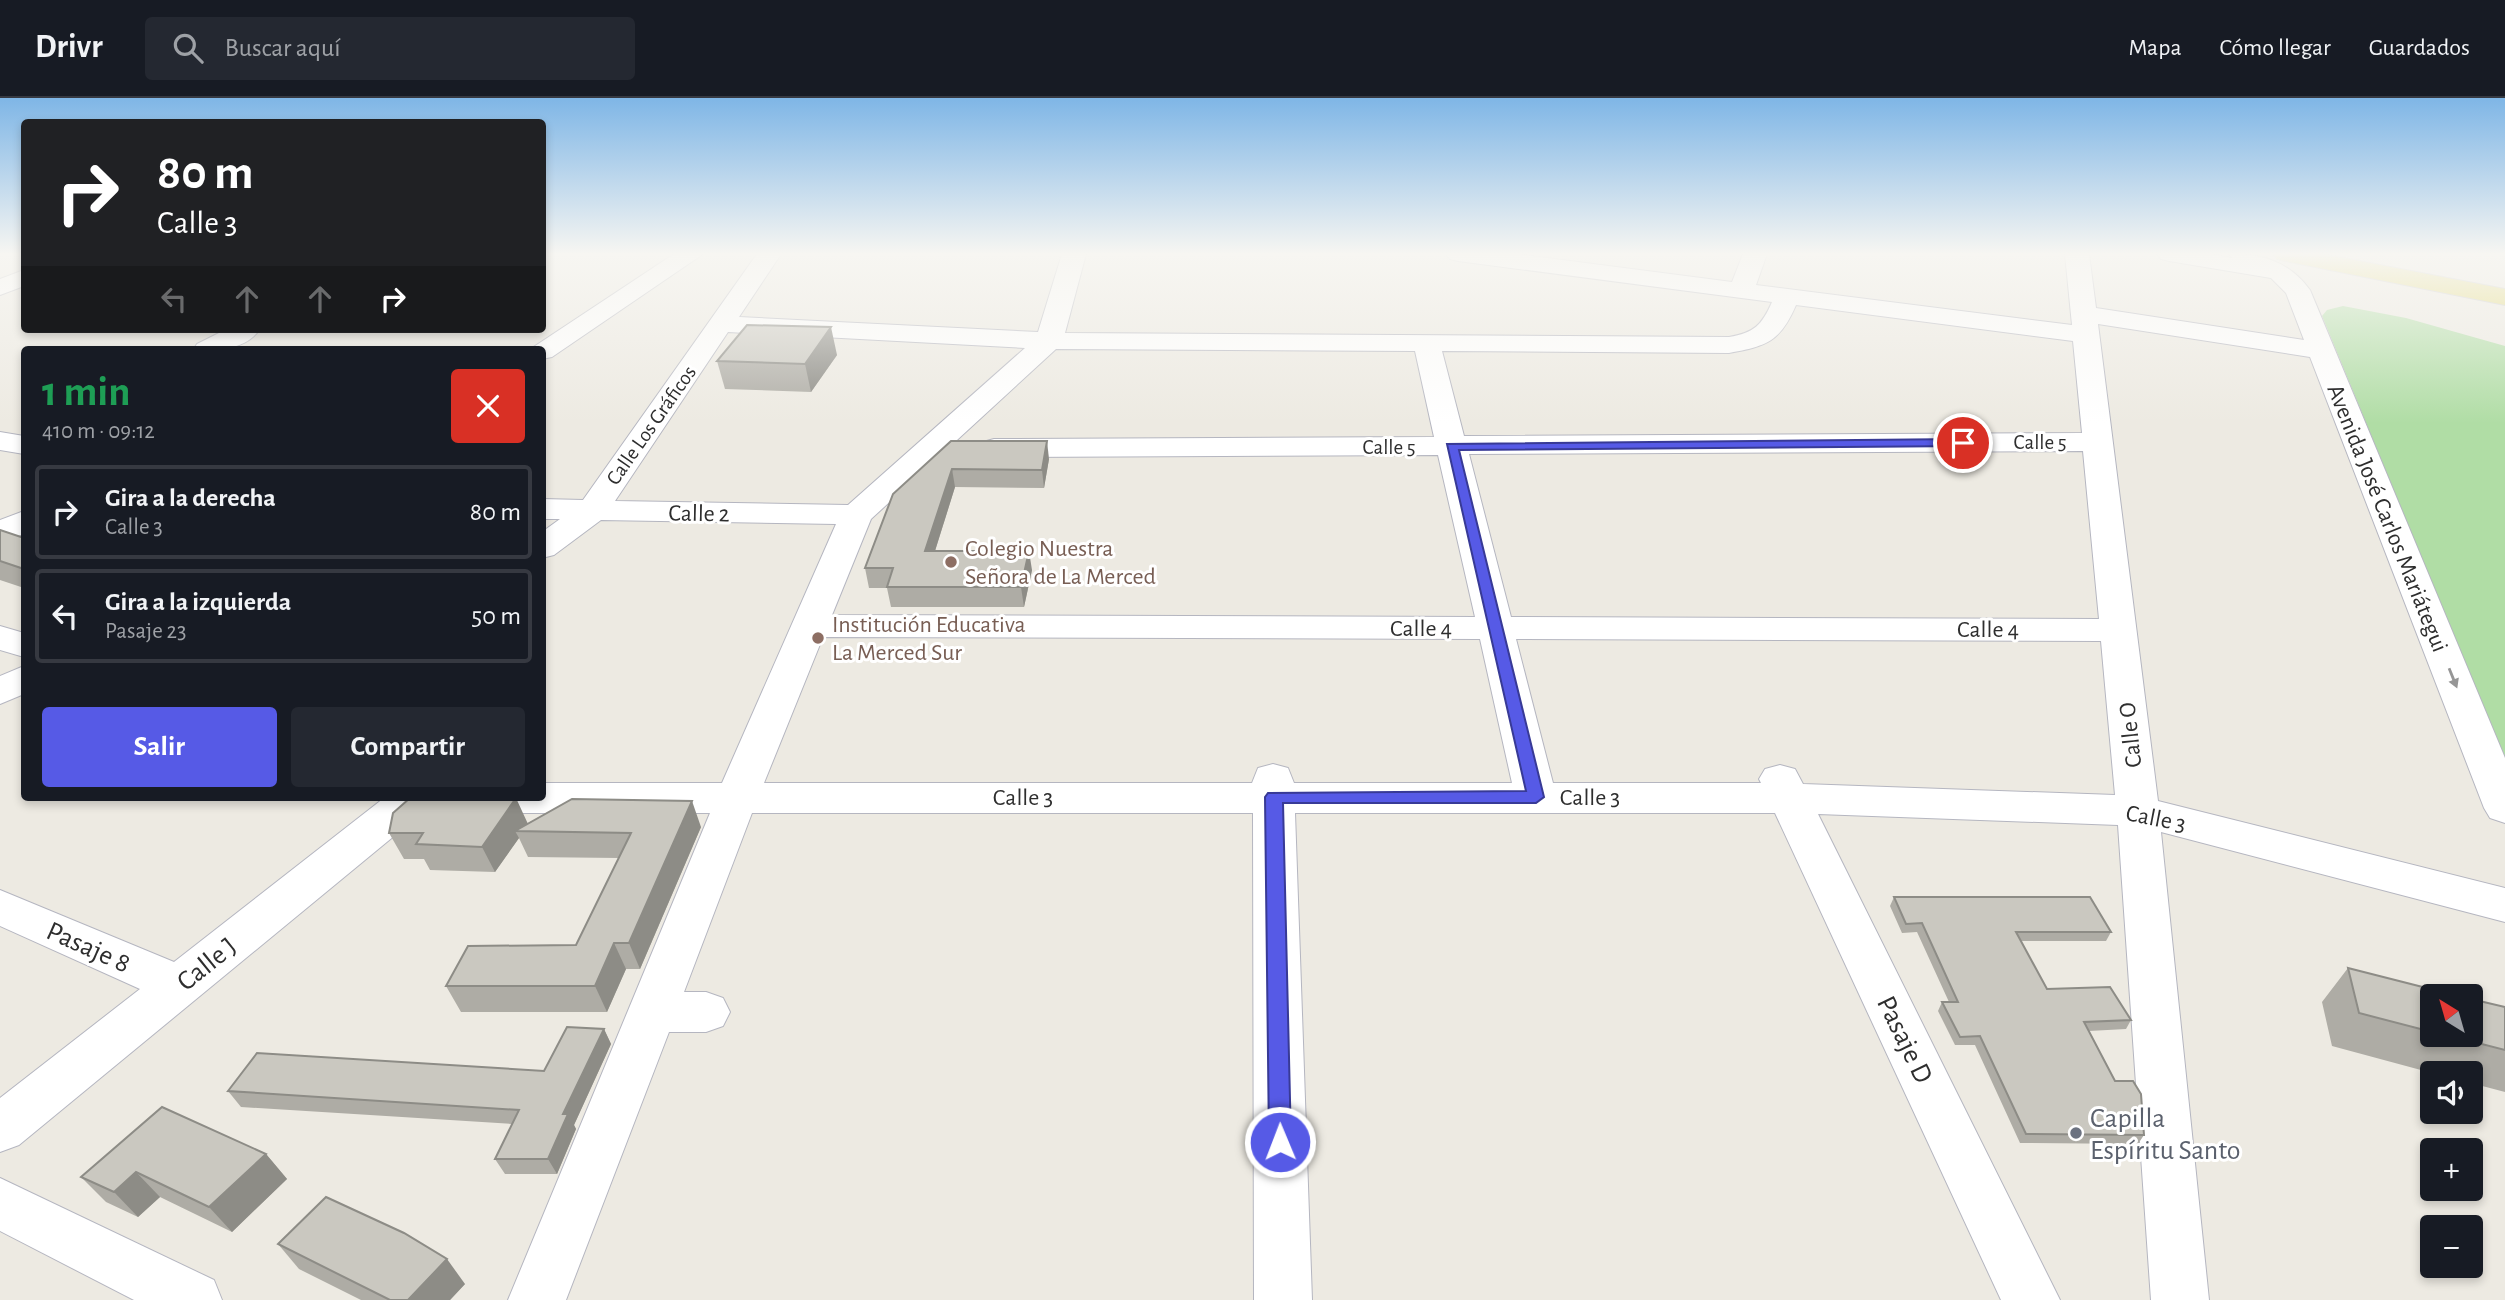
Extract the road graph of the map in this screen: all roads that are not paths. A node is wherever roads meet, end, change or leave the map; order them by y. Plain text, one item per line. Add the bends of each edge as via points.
1 (605, 310) edge
2 (730, 310) edge
3 (1058, 310) edge
4 (1781, 310) edge
5 (1937, 310) edge
6 (2083, 310) edge
7 (2305, 310) edge
8 (722, 324) junction
9 (2085, 325) junction
10 (239, 333) edge
11 (1049, 341) junction
12 (1427, 344) junction
13 (215, 346) edge
14 (546, 348) edge
15 (2321, 351) junction
16 (0, 441) edge
17 (2098, 442) junction
18 (21, 444) edge
19 (1452, 446) junction
20 (932, 448) junction
21 (546, 509) edge
22 (592, 511) junction
23 (856, 515) junction
24 (21, 522) edge
25 (0, 533) edge
26 (546, 545) edge
27 (808, 626) junction
28 (1495, 628) junction
29 (2119, 630) junction
30 (0, 637) edge
31 (21, 645) edge
32 (0, 654) edge
33 (21, 662) edge
34 (21, 680) edge
35 (0, 692) edge
36 (546, 780) edge
37 (1273, 788) junction
38 (1533, 788) junction
39 (1785, 788) junction
40 (741, 789) junction
41 (546, 794) edge
42 (2136, 799) junction
43 (407, 801) edge
44 (2505, 808) edge
45 (2505, 883) edge
46 (2505, 905) edge
47 (0, 907) edge
48 (178, 985) junction
49 (652, 1012) junction
50 (706, 1012) dead end
51 (0, 1129) edge
52 (0, 1203) edge
53 (193, 1300) edge
54 (537, 1300) edge
55 (1283, 1300) edge
56 (2031, 1300) edge
57 (2180, 1300) edge

1 - 14 street
2 - 8 street, Calle Los Gráficos
3 - 11 street
4 - 12 street via 1771,333 1742,343
5 - 9 street
6 - 9 street, Calle O
7 - 15 street, Avenida José Carlos Mariátegui
8 - 11 street
8 - 22 street, Calle Los Gráficos
9 - 15 street
9 - 17 street, Calle O
10 - 13 street
11 - 12 street
11 - 20 street
12 - 19 street
15 -> 44 street, Avenida José Carlos Mariátegui
16 - 18 street
17 - 19 street, Calle 5
17 - 29 street, Calle O
19 - 20 street, Calle 5
19 - 28 street
20 - 23 street
21 - 22 street, Calle 2
22 - 23 street, Calle 2
22 - 26 street, Calle Los Gráficos
23 - 27 street
24 - 25 street
27 - 28 street, Calle 4
27 - 40 street
28 - 29 street, Calle 4
28 - 38 street
29 - 42 street, Calle O
30 - 31 street
32 - 33 street
34 - 35 street
36 - 40 street, Calle 3
37 - 38 street, Calle 3
37 - 40 street, Calle 3
37 - 55 street
38 - 39 street, Calle 3
39 - 42 street, Calle 3
39 - 56 street, Pasaje D
40 - 41 street, Calle 3
40 - 49 street
42 - 45 street, Calle 3
42 - 46 street, Calle 3
42 - 57 street, Calle O
43 - 48 street, Calle J
47 - 48 street, Pasaje 8
48 - 51 street, Calle J
49 - 50 street
49 - 54 street
52 - 53 street

